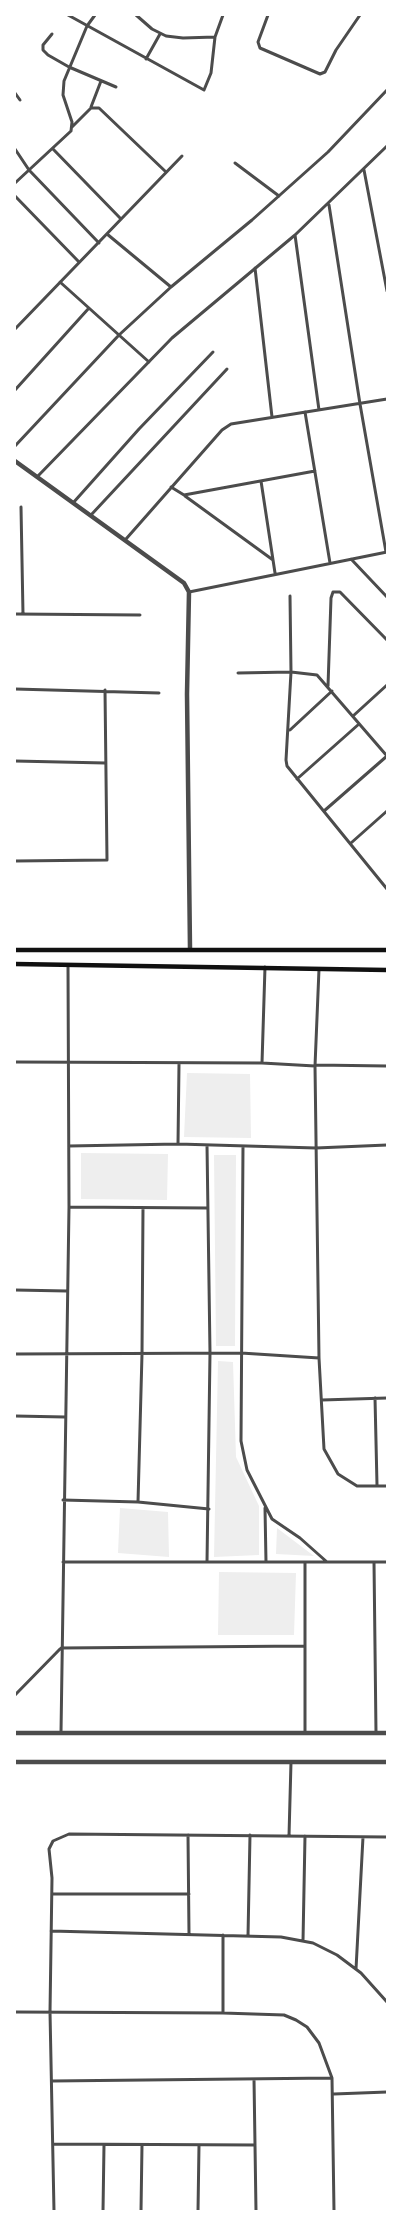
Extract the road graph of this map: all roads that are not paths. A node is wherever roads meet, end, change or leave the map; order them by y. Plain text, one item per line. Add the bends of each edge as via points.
1 (68, 15) edge
2 (95, 15) edge
3 (136, 15) edge
4 (223, 15) edge
5 (268, 15) edge
6 (360, 15) edge
7 (87, 26) junction
8 (52, 34) dead end
9 (160, 34) junction
10 (215, 36) junction
11 (146, 60) junction
12 (69, 67) junction
13 (101, 81) junction
14 (116, 86) dead end
15 (387, 91) edge
16 (15, 93) edge
17 (20, 100) dead end
18 (91, 108) junction
19 (72, 128) junction
20 (387, 146) edge
21 (15, 149) edge
22 (53, 149) junction
23 (182, 156) dead end
24 (235, 162) dead end
25 (30, 170) junction
26 (364, 170) junction
27 (166, 172) junction
28 (15, 183) edge
29 (15, 196) edge
30 (279, 196) junction
31 (329, 204) junction
32 (121, 219) junction
33 (107, 234) junction
34 (295, 235) junction
35 (99, 243) junction
36 (79, 262) junction
37 (255, 268) junction
38 (60, 282) junction
39 (170, 287) junction
40 (387, 291) edge
41 (89, 308) junction
42 (15, 329) edge
43 (119, 335) junction
44 (213, 352) dead end
45 (149, 362) junction
46 (228, 370) dead end
47 (15, 390) edge
48 (387, 400) edge
49 (360, 404) junction
50 (319, 410) junction
51 (305, 412) junction
52 (272, 418) junction
53 (15, 446) edge
54 (15, 461) edge
55 (314, 471) junction
56 (37, 477) junction
57 (261, 481) junction
58 (171, 488) junction
59 (184, 496) junction
60 (73, 503) junction
61 (21, 507) dead end
62 (91, 515) junction
63 (126, 540) junction
64 (387, 552) edge
65 (351, 559) junction
66 (273, 560) junction
67 (330, 563) junction
68 (275, 574) junction
69 (189, 592) junction
70 (290, 596) dead end
71 (387, 597) edge
72 (15, 614) edge
73 (23, 614) junction
74 (140, 614) dead end
75 (387, 640) edge
76 (291, 672) junction
77 (238, 673) dead end
78 (387, 684) edge
79 (328, 686) junction
80 (15, 689) edge
81 (105, 690) junction
82 (332, 691) junction
83 (160, 693) dead end
84 (353, 716) junction
85 (359, 724) junction
86 (289, 730) junction
87 (387, 756) edge
88 (15, 761) edge
89 (105, 763) junction
90 (297, 779) junction
91 (387, 811) edge
92 (324, 812) junction
93 (351, 843) junction
94 (15, 861) edge
95 (387, 889) edge
96 (15, 950) edge
97 (190, 950) junction
98 (387, 950) edge
99 (15, 964) edge
100 (68, 965) junction
101 (265, 967) junction
102 (319, 970) junction
103 (387, 970) edge
104 (15, 1062) edge
105 (69, 1062) junction
106 (262, 1063) junction
107 (179, 1064) junction
108 (315, 1066) junction
109 (387, 1066) edge
110 (178, 1144) junction
111 (208, 1145) junction
112 (387, 1145) edge
113 (69, 1146) junction
114 (242, 1146) junction
115 (316, 1148) junction
116 (68, 1207) junction
117 (143, 1208) junction
118 (207, 1208) junction
119 (15, 1290) edge
120 (67, 1291) junction
121 (210, 1353) junction
122 (241, 1353) junction
123 (15, 1354) edge
124 (67, 1354) junction
125 (142, 1354) junction
126 (319, 1358) junction
127 (375, 1398) junction
128 (387, 1398) edge
129 (322, 1400) junction
130 (15, 1416) edge
131 (65, 1417) junction
132 (377, 1486) junction
133 (387, 1486) edge
134 (63, 1500) junction
135 (138, 1502) junction
136 (265, 1506) junction
137 (209, 1509) junction
138 (63, 1562) junction
139 (207, 1562) junction
140 (266, 1562) junction
141 (304, 1562) junction
142 (327, 1562) junction
143 (374, 1562) junction
144 (387, 1562) edge
145 (304, 1646) junction
146 (61, 1648) junction
147 (15, 1695) edge
148 (61, 1732) junction
149 (15, 1733) edge
150 (305, 1733) junction
151 (376, 1733) junction
152 (387, 1733) edge
153 (15, 1762) edge
154 (291, 1762) junction
155 (387, 1762) edge
156 (188, 1835) junction
157 (250, 1835) junction
158 (289, 1836) junction
159 (305, 1836) junction
160 (363, 1836) junction
161 (387, 1837) edge
162 (52, 1894) junction
163 (188, 1894) junction
164 (51, 1930) junction
165 (188, 1934) junction
166 (223, 1935) junction
167 (248, 1936) junction
168 (303, 1941) junction
169 (356, 1969) junction
170 (387, 2002) edge
171 (15, 2012) edge
172 (50, 2012) junction
173 (223, 2013) junction
174 (332, 2078) junction
175 (254, 2079) junction
176 (52, 2081) junction
177 (387, 2092) edge
178 (334, 2094) junction
179 (53, 2144) junction
180 (104, 2145) junction
181 (142, 2145) junction
182 (199, 2145) junction
183 (254, 2145) junction
184 (54, 2211) edge
185 (103, 2211) edge
186 (141, 2211) edge
187 (198, 2211) edge
188 (256, 2211) edge
189 (334, 2211) edge

1 - 7 street
2 - 7 street
3 - 9 street
4 - 10 street
5 - 6 street via 258,42 260,48 320,74 325,72 339,43
7 - 11 street
7 - 12 street
8 - 12 street via 44,43 43,50
9 - 10 street via 183,38
9 - 11 street
10 - 11 street via 211,74 204,90
12 - 13 street
12 - 19 street via 63,95
13 - 14 street
13 - 18 street
15 - 30 street via 328,152
16 - 17 street
18 - 19 street
18 - 27 street via 103,109
19 - 22 street
20 - 26 street
21 - 25 street
22 - 25 street
22 - 32 street
23 - 27 street
24 - 30 street
25 - 28 street
25 - 35 street
26 - 31 street
26 - 40 street
27 - 32 street
29 - 36 street
30 - 39 street
31 - 34 street
31 - 49 street
32 - 33 street
33 - 35 street
33 - 39 street
34 - 37 street
34 - 50 street
35 - 36 street
36 - 38 street
37 - 45 street via 172,338
37 - 52 street
38 - 41 street
38 - 42 street
39 - 43 street
41 - 43 street
41 - 47 street
43 - 45 street
43 - 53 street
44 - 60 street
45 - 56 street
46 - 62 street
48 - 49 street
49 - 50 street
49 - 64 street
50 - 51 street
51 - 52 street
51 - 55 street
52 - 58 street via 230,424
54 - 56 street
55 - 57 street
55 - 67 street
56 - 60 street
57 - 59 street
57 - 66 street
58 - 59 street
58 - 63 street
59 - 66 street
60 - 62 street
61 - 73 street
62 - 63 street
63 - 69 street via 184,583
64 - 65 street
65 - 67 street
65 - 71 street
66 - 68 street
67 - 68 street
68 - 69 street
69 - 97 street
70 - 76 street
72 - 73 street
73 - 74 street
75 - 79 street via 340,592 333,592
76 - 77 street
76 - 79 street via 317,674
76 - 86 street
78 - 84 street
79 - 82 street
80 - 81 street
81 - 83 street
81 - 89 street
82 - 84 street
82 - 86 street
84 - 85 street
85 - 87 street
85 - 90 street
86 - 90 street via 286,760
87 - 92 street
88 - 89 street
89 - 94 street via 107,860
90 - 92 street
91 - 93 street
92 - 93 street
93 - 95 street
96 - 97 main road
97 - 98 main road
99 - 100 main road
100 - 101 main road
100 - 105 street
101 - 102 main road
101 - 106 street
102 - 103 main road
102 - 108 street
104 - 105 street
105 - 107 street
105 - 113 street
106 - 107 street
106 - 108 street
107 - 110 street
108 - 109 street
108 - 115 street
110 - 111 street
110 - 113 street
111 - 114 street
111 - 118 street
112 - 115 street
113 - 116 street
114 - 115 street
114 - 122 street
115 - 126 street
116 - 117 street
116 - 120 street
117 - 118 street
117 - 125 street
118 - 121 street
119 - 120 street
120 - 124 street
121 - 122 street
121 - 125 street
121 - 137 street
122 - 126 street
122 - 136 street via 241,1441 247,1470
123 - 124 street
124 - 125 street
124 - 131 street
125 - 135 street
126 - 129 street
127 - 128 street
127 - 129 street
127 - 132 street
129 - 132 street via 324,1449 332,1466 338,1474 358,1486
130 - 131 street
131 - 134 street
132 - 133 street
134 - 135 street
134 - 138 street
135 - 137 street
136 - 140 street
136 - 142 street via 272,1519
137 - 139 street
138 - 139 street
138 - 146 street
139 - 140 street
140 - 141 street
141 - 142 street
141 - 145 street
142 - 143 street
143 - 144 street
143 - 151 street
145 - 146 street
145 - 150 street
146 - 147 street
146 - 148 street
148 - 149 street
148 - 150 street
150 - 151 street
151 - 152 street
153 - 154 street
154 - 155 street
154 - 158 street
156 - 157 street
156 - 162 street via 68,1834 57,1837 49,1850
156 - 163 street
157 - 158 street
157 - 167 street
158 - 159 street
159 - 160 street
159 - 168 street
160 - 161 street
160 - 169 street
162 - 163 street
162 - 164 street
163 - 165 street
164 - 165 street
164 - 172 street
165 - 166 street
166 - 167 street
166 - 173 street
167 - 168 street
168 - 169 street via 337,1955
169 - 170 street
171 - 172 street
172 - 173 street
172 - 176 street
173 - 174 street via 284,2015 296,2020 307,2027 320,2043
174 - 175 street
174 - 178 street
175 - 176 street
175 - 183 street
176 - 179 street
177 - 178 street
178 - 189 street
179 - 180 street
179 - 184 street
180 - 181 street
180 - 185 street
181 - 182 street
181 - 186 street
182 - 183 street
182 - 187 street
183 - 188 street

